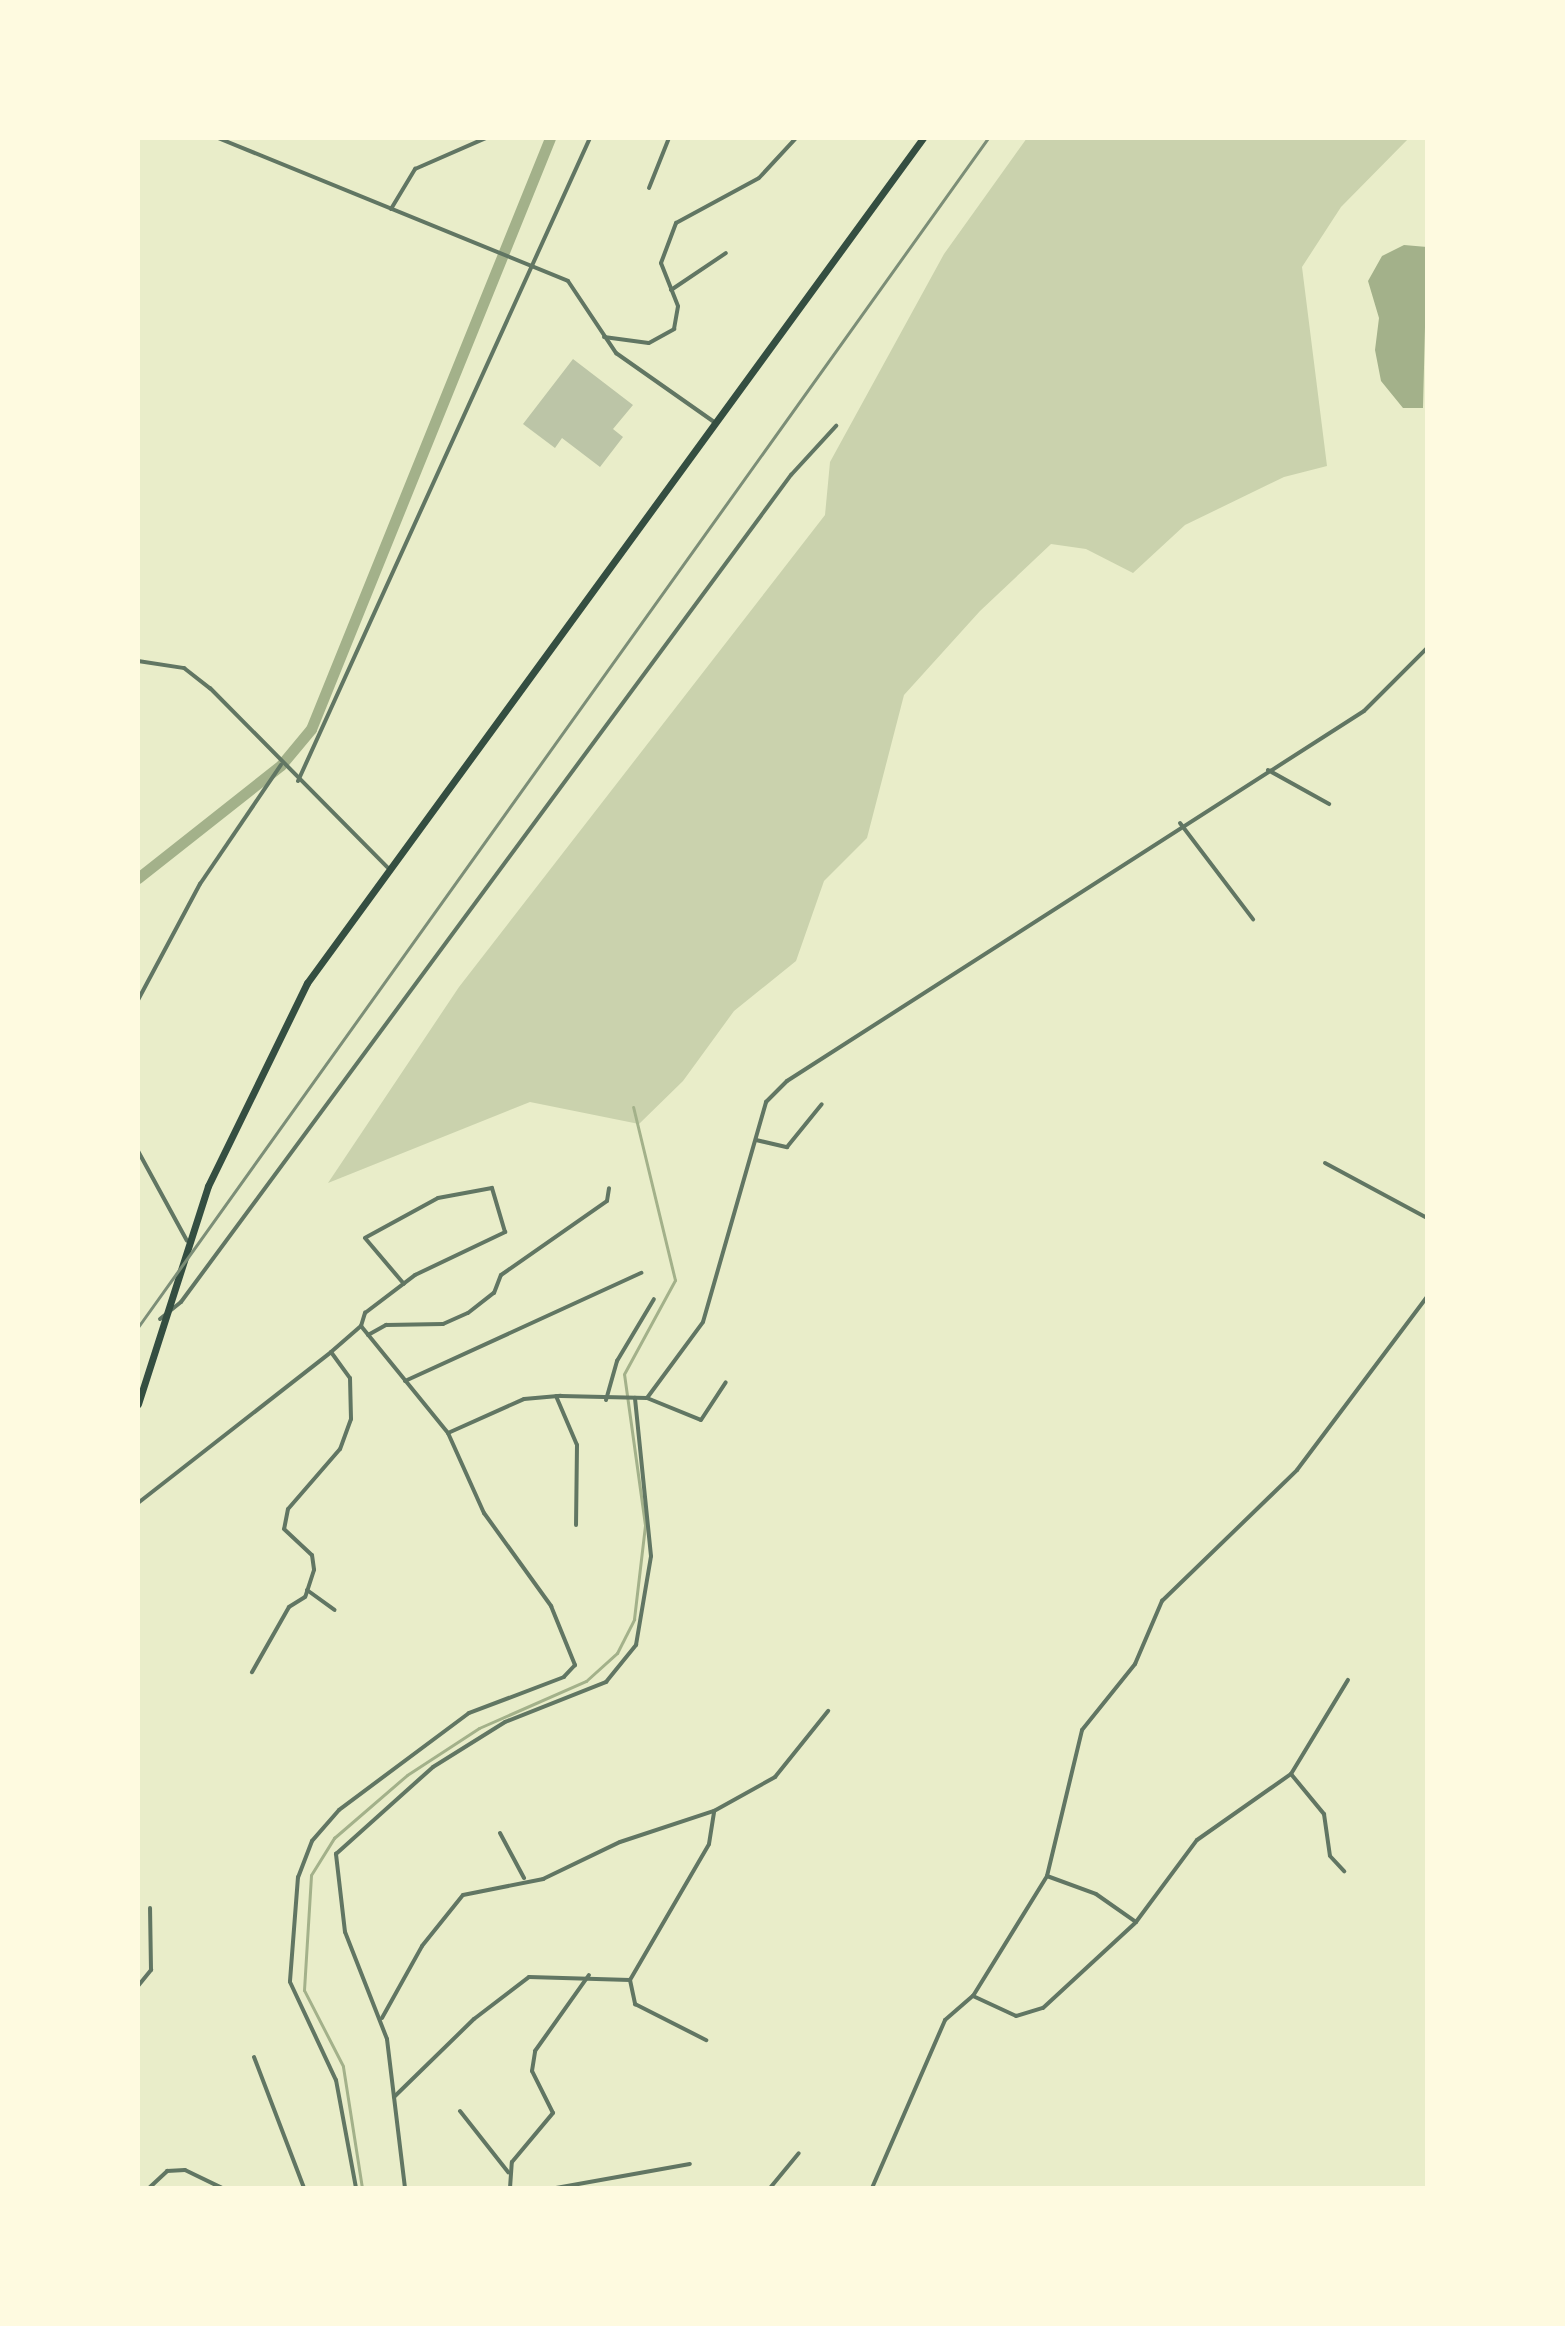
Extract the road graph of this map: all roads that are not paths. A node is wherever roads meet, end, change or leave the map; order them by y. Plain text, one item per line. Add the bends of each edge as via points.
1 (218, 138) edge
2 (486, 138) edge
3 (590, 138) edge
4 (669, 138) edge
5 (796, 138) edge
6 (923, 138) edge
7 (649, 188) dead end
8 (391, 210) junction
9 (726, 253) dead end
10 (530, 265) junction
11 (671, 290) junction
12 (603, 336) junction
13 (714, 422) junction
14 (836, 426) dead end
15 (1427, 648) edge
16 (138, 661) edge
17 (281, 765) junction
18 (1268, 770) junction
19 (298, 781) junction
20 (1329, 804) dead end
21 (1180, 823) junction
22 (387, 867) junction
23 (1253, 919) dead end
24 (138, 1000) edge
25 (822, 1104) dead end
26 (756, 1140) junction
27 (138, 1151) edge
28 (1325, 1163) dead end
29 (609, 1188) dead end
30 (1427, 1218) edge
31 (187, 1241) junction
32 (641, 1273) dead end
33 (404, 1284) junction
34 (1427, 1297) edge
35 (654, 1299) dead end
36 (160, 1319) junction
37 (361, 1326) junction
38 (368, 1335) junction
39 (331, 1352) junction
40 (405, 1381) junction
41 (726, 1382) dead end
42 (556, 1396) junction
43 (633, 1398) junction
44 (647, 1398) junction
45 (606, 1400) junction
46 (138, 1404) edge
47 (448, 1433) junction
48 (138, 1503) edge
49 (576, 1525) dead end
50 (307, 1590) junction
51 (335, 1610) dead end
52 (252, 1672) dead end
53 (1348, 1680) dead end
54 (828, 1711) dead end
55 (1291, 1774) junction
56 (714, 1811) junction
57 (500, 1833) dead end
58 (1344, 1871) dead end
59 (1047, 1876) junction
60 (524, 1878) junction
61 (150, 1908) dead end
62 (1136, 1922) junction
63 (589, 1975) junction
64 (630, 1980) junction
65 (138, 1986) edge
66 (973, 1996) junction
67 (382, 2018) junction
68 (706, 2040) dead end
69 (254, 2057) dead end
70 (394, 2097) junction
71 (460, 2111) dead end
72 (799, 2153) dead end
73 (690, 2164) dead end
74 (508, 2172) junction
75 (149, 2188) edge
76 (222, 2188) edge
77 (304, 2188) edge
78 (356, 2188) edge
79 (405, 2188) edge
80 (510, 2188) edge
81 (556, 2188) edge
82 (770, 2188) edge
83 (872, 2188) edge

1 - 8 street
2 - 8 street via 415,169
3 - 10 street
4 - 7 street
5 - 11 street via 759,178 676,223 661,263
6 - 13 main road
8 - 10 street
9 - 11 street
10 - 12 street via 568,281
10 - 19 street
11 - 12 street via 678,314 668,334 637,344
12 - 13 street
13 - 22 main road
14 - 36 street via 791,475 181,1302
15 - 18 street via 1364,711
16 - 17 street via 184,668
17 - 19 street
17 - 24 street via 200,884
18 - 20 street
18 - 21 street
19 - 22 street
21 - 23 street
21 - 26 street via 787,1081 766,1102
22 - 31 main road via 307,983
25 - 26 street via 787,1147
26 - 44 street via 703,1322
27 - 31 street
28 - 30 street
29 - 38 street via 607,1201 501,1275 494,1293 468,1313 443,1324 386,1325
31 - 36 main road
32 - 40 street
33 - 33 street via 505,1232 492,1188 438,1198 365,1238
33 - 37 street via 365,1313
34 - 59 street via 1297,1470 1162,1601 1135,1664 1082,1730
35 - 45 street via 617,1361
36 - 46 main road
37 - 38 street
37 - 39 street
38 - 40 street
39 - 48 street
39 - 50 street via 350,1378 351,1419 340,1449 288,1509 284,1529 312,1555
40 - 47 street
41 - 44 street via 701,1420
42 - 45 street
42 - 47 street via 524,1399
42 - 49 street via 577,1445
43 - 44 street
43 - 45 street
43 - 67 street via 651,1556 636,1645 606,1682 505,1722 433,1767 336,1854 345,1932
47 - 78 street via 484,1513 551,1606 575,1665 564,1677 469,1713 339,1810 312,1841 298,1877 290,1982 336,2080
50 - 51 street
50 - 52 street via 289,1607
53 - 55 street
54 - 56 street via 775,1777
55 - 58 street via 1324,1814 1330,1856
55 - 62 street via 1197,1840
56 - 60 street via 620,1842 543,1879
56 - 64 street via 709,1844
57 - 60 street
59 - 62 street via 1096,1894
59 - 66 street
60 - 67 street via 463,1895 422,1946
61 - 65 street via 151,1970
62 - 66 street via 1043,2008 1016,2016
63 - 64 street
63 - 70 street via 529,1977 474,2019
63 - 74 street via 535,2051 532,2071 553,2113
64 - 68 street via 635,2004
66 - 83 street via 945,2020
67 - 70 street
69 - 77 street
70 - 79 street
71 - 74 street
72 - 82 street
73 - 81 street
74 - 80 street
75 - 76 street via 167,2171 185,2170

